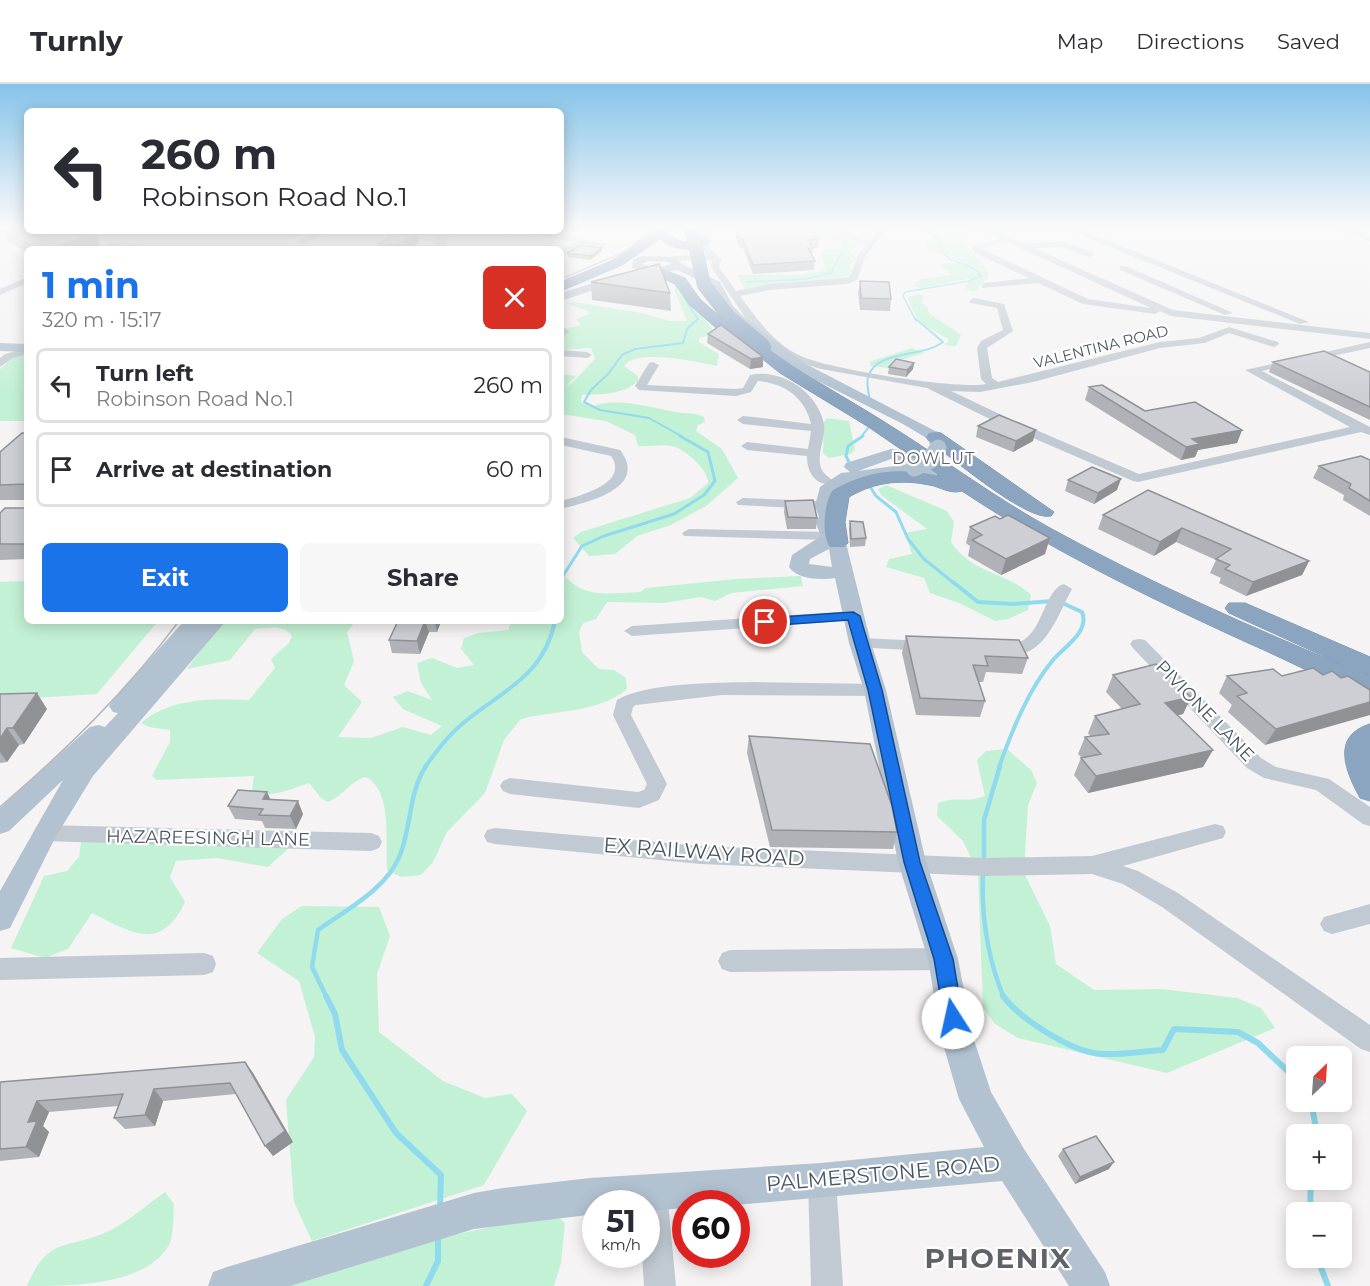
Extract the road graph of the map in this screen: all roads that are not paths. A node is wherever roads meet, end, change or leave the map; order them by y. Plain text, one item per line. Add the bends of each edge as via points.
1 (20, 283) edge
2 (593, 283) edge
3 (682, 283) edge
4 (703, 283) edge
5 (714, 283) edge
6 (726, 283) edge
7 (813, 283) edge
8 (1012, 283) edge
9 (1047, 283) edge
10 (1106, 283) edge
11 (1144, 283) edge
12 (1207, 283) edge
13 (985, 286) dead end
14 (0, 292) edge
15 (564, 294) edge
16 (733, 294) junction
17 (974, 301) dead end
18 (1171, 313) junction
19 (1248, 328) junction
20 (1262, 331) dead end
21 (1326, 331) junction
22 (1370, 336) edge
23 (1274, 344) dead end
24 (1370, 345) edge
25 (24, 348) edge
26 (2, 352) edge
27 (564, 353) edge
28 (587, 355) dead end
29 (653, 365) dead end
30 (808, 377) junction
31 (930, 385) junction
32 (995, 386) junction
33 (743, 420) dead end
34 (873, 422) junction
35 (818, 428) junction
36 (1366, 430) edge
37 (564, 442) edge
38 (937, 442) junction
39 (747, 446) dead end
40 (813, 453) junction
41 (885, 454) junction
42 (922, 474) junction
43 (825, 480) junction
44 (743, 502) dead end
45 (564, 504) edge
46 (817, 505) junction
47 (1029, 524) junction
48 (689, 533) dead end
49 (833, 540) junction
50 (839, 575) junction
51 (1162, 576) junction
52 (1064, 589) dead end
53 (1191, 596) junction
54 (192, 624) edge
55 (213, 624) edge
56 (857, 629) junction
57 (632, 631) dead end
58 (1138, 644) dead end
59 (950, 647) edge
60 (983, 649) edge
61 (1370, 669) edge
62 (1370, 686) edge
63 (875, 690) junction
64 (1370, 734) edge
65 (1370, 751) edge
66 (1370, 775) edge
67 (510, 786) dead end
68 (1370, 790) edge
69 (1370, 818) edge
70 (0, 824) edge
71 (1215, 832) dead end
72 (44, 833) junction
73 (495, 836) dead end
74 (371, 842) dead end
75 (912, 862) junction
76 (1092, 865) junction
77 (1370, 914) edge
78 (0, 919) edge
79 (1332, 924) dead end
80 (944, 959) junction
81 (730, 961) dead end
82 (204, 964) dead end
83 (0, 969) edge
84 (1370, 1040) edge
85 (1011, 1162) junction
86 (822, 1181) junction
87 (660, 1191) edge
88 (582, 1196) edge
89 (658, 1268) edge
90 (227, 1286) edge
91 (660, 1286) edge
92 (827, 1286) edge
93 (1091, 1286) edge

1 - 14 street
2 - 15 main road
3 - 30 highway via 695,302 752,352
4 - 30 highway, bridge via 729,319 759,347
5 - 30 main road via 728,308
6 - 16 street
7 - 16 street
8 - 13 street
9 - 18 street via 1089,303
10 - 18 street
11 - 19 street
12 - 21 street
16 - 31 street via 780,348 808,363
17 - 32 street via 1001,306 1009,327 982,348 987,379
18 - 19 street
19 - 20 street
19 - 21 street
19 - 23 street, VALENTINA ROAD
19 - 32 street, VALENTINA ROAD via 1225,331 1202,341 1160,345
21 - 22 street
24 - 36 street via 1251,370
25 - 26 main road
27 - 28 street
29 - 35 street via 643,388 736,393 747,390 756,372 784,381 795,388 815,415
30 - 34 highway
30 - 38 main road via 908,421
30 - 53 highway via 884,419 1036,518
31 - 32 street, VALENTINA ROAD via 958,389
31 - 36 street via 1138,478
33 - 35 street
34 - 41 highway via 886,437
34 - 47 highway
35 - 40 street
37 - 45 street via 615,453 624,467 621,476 604,490
38 - 42 main road, bridge
38 - 51 highway via 1020,500
39 - 40 street
40 - 43 street via 819,475
41 - 42 main road via 917,462 928,470
41 - 43 main road
42 - 47 highway
42 - 49 highway via 880,477 857,483 840,494
43 - 46 main road via 817,495
44 - 46 street
46 - 49 main road
47 - 62 highway via 1208,614
48 - 49 street
49 - 50 main road
49 - 50 main road via 804,554 798,564 806,570
50 - 56 main road
51 - 53 highway
51 - 61 highway
52 - 60 street via 1034,643 1015,649
53 - 61 highway via 1327,655
54 - 70 main road via 99,732
55 - 72 main road via 99,750
56 - 57 street
56 - 59 street
56 - 63 main road
58 - 69 street, PIVIONE LANE via 1254,763 1271,773 1322,784
63 - 67 street via 730,690 631,700 624,704 622,715 657,784 652,795 639,800
63 - 75 main road
64 - 68 highway via 1360,744 1356,756
65 - 66 highway
71 - 76 street
72 - 74 street, HAZAREESINGH LANE
72 - 78 main road
73 - 75 street, EX RAILWAY ROAD via 701,855
75 - 76 street, EX RAILWAY ROAD via 984,867
75 - 80 main road
76 - 84 street via 1130,878 1170,900
77 - 79 street
80 - 81 street
80 - 85 main road via 957,1037 976,1099
82 - 83 street
85 - 86 main road, PALMERSTONE ROAD
85 - 93 main road
86 - 87 main road, PALMERSTONE ROAD
86 - 92 street
88 - 90 main road, PALMERSTONE ROAD via 504,1205 439,1221
89 - 91 street

